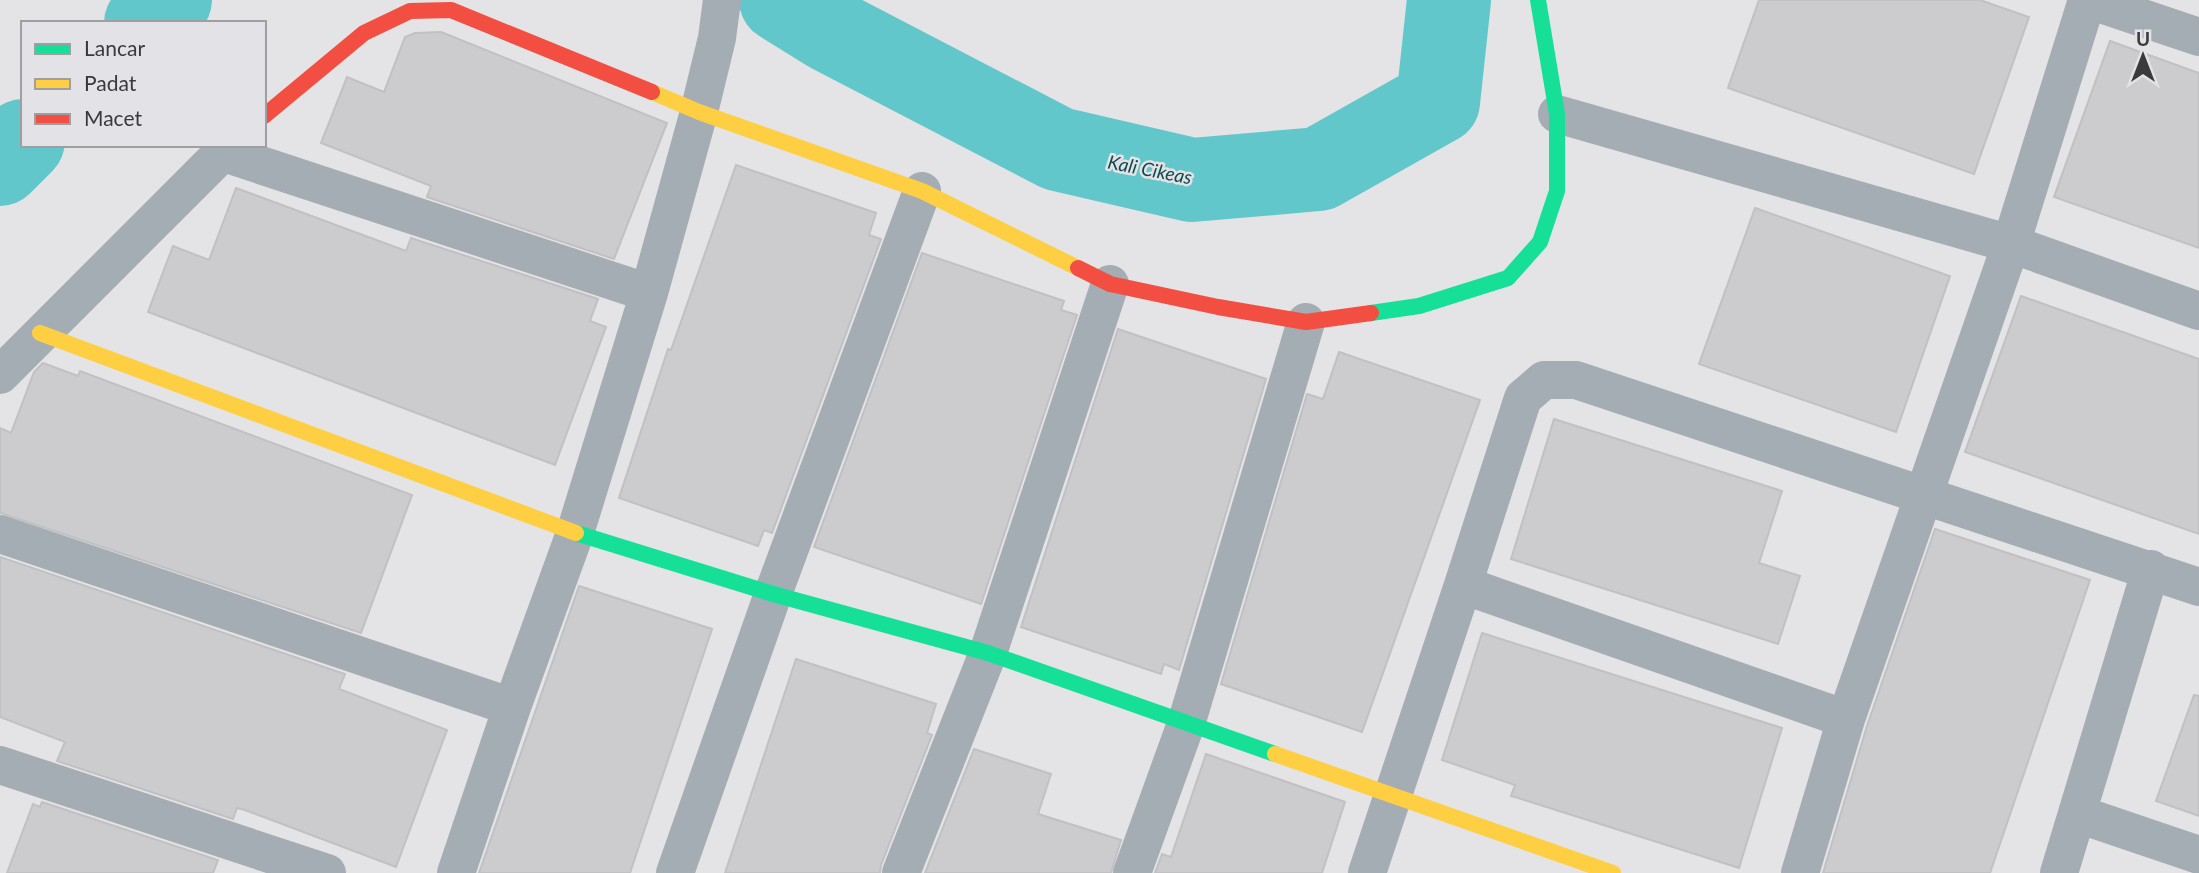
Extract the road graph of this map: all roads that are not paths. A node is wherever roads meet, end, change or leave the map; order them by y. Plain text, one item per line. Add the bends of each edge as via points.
1 (722, 0) edge
2 (1538, 0) edge
3 (2088, 0) edge
4 (2199, 37) edge
5 (699, 112) junction
6 (266, 114) edge
7 (1557, 114) junction
8 (225, 149) edge
9 (922, 191) junction
10 (2011, 244) junction
11 (1110, 284) junction
12 (649, 293) junction
13 (2199, 311) edge
14 (1306, 321) junction
15 (40, 333) junction
16 (0, 375) edge
17 (1922, 494) junction
18 (575, 533) junction
19 (0, 534) edge
20 (2151, 569) junction
21 (1464, 585) junction
22 (2199, 587) edge
23 (773, 594) junction
24 (988, 653) junction
25 (512, 707) junction
26 (1846, 719) junction
27 (1187, 721) junction
28 (0, 765) edge
29 (1392, 794) junction
30 (2078, 814) junction
31 (2199, 855) edge
32 (1602, 872) edge
33 (327, 873) edge
34 (456, 873) edge
35 (676, 873) edge
36 (901, 873) edge
37 (1132, 873) edge
38 (1367, 873) edge
39 (1800, 873) edge
40 (2059, 873) edge

1 - 5 street
2 - 7 street
3 - 4 street
3 - 10 street
5 - 6 street via 451,10 410,11 364,33
5 - 9 street
5 - 12 street
7 - 10 street
7 - 14 street via 1557,191 1540,242 1508,278 1419,306
8 - 12 street
8 - 15 street
9 - 11 street
9 - 23 street
10 - 13 street
10 - 17 street
11 - 14 street
11 - 24 street
12 - 18 street
14 - 27 street
15 - 16 street
15 - 18 street
17 - 20 street
17 - 21 street via 1576,380 1544,380 1523,398
17 - 26 street
18 - 23 street
18 - 25 street
19 - 25 street
20 - 22 street
20 - 30 street
21 - 26 street
21 - 29 street
23 - 24 street
23 - 35 street
24 - 27 street
24 - 36 street
25 - 34 street
26 - 39 street
27 - 29 street
27 - 37 street
28 - 33 street
29 - 32 street
29 - 38 street
30 - 31 street
30 - 40 street

